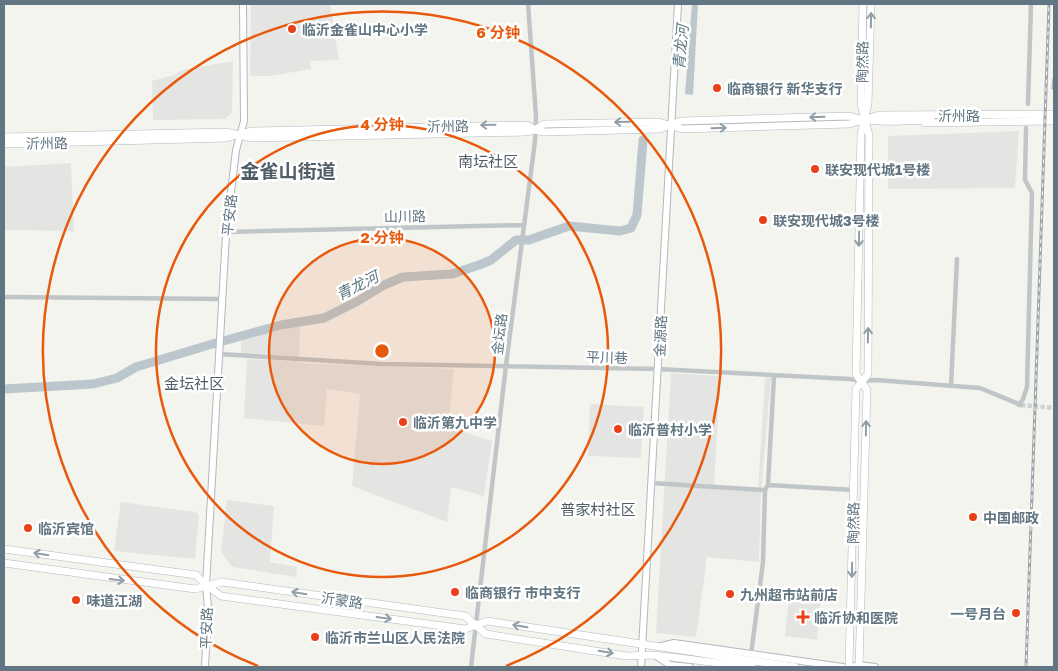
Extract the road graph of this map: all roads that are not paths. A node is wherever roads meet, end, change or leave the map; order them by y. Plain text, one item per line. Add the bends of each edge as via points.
1 (243, 4) edge
2 (528, 4) edge
3 (678, 4) edge
4 (863, 4) edge
5 (871, 4) edge
6 (1031, 4) edge
7 (1028, 104) dead end
8 (1054, 110) edge
9 (911, 118) junction
10 (1054, 118) edge
11 (865, 120) junction
12 (670, 125) junction
13 (1026, 128) dead end
14 (535, 130) junction
15 (240, 135) junction
16 (4, 137) edge
17 (4, 144) edge
18 (524, 225) junction
19 (226, 232) junction
20 (957, 259) dead end
21 (4, 297) edge
22 (222, 299) junction
23 (219, 352) junction
24 (506, 365) junction
25 (658, 369) junction
26 (774, 376) junction
27 (861, 381) junction
28 (951, 386) junction
29 (651, 483) junction
30 (766, 487) junction
31 (854, 490) junction
32 (4, 549) edge
33 (4, 563) edge
34 (206, 585) junction
35 (477, 626) junction
36 (642, 645) junction
37 (655, 651) junction
38 (751, 655) junction
39 (641, 656) junction
40 (205, 667) edge
41 (471, 667) edge
42 (641, 667) edge
43 (690, 667) edge
44 (752, 667) edge
45 (796, 667) edge
46 (843, 667) edge
47 (855, 667) edge
48 (875, 667) edge

1 - 15 street, 平安路 via 244,121
2 - 14 street, 金坛路
3 - 12 street, 金源路
4 - 11 main road, 陶然路 via 861,104
11 -> 5 main road, 陶然路
6 - 7 street
8 - 9 main road via 922,112
9 - 10 main road via 919,123
9 - 11 main road, 沂州路 via 879,122
11 - 12 main road, 沂州路 via 849,116 681,121
11 -> 27 main road, 陶然路 via 861,134 856,374
27 -> 11 main road, 陶然路 via 868,374 869,134
12 - 14 main road, 沂州路 via 660,129
12 - 25 street, 金源路
13 - 28 street, 平川巷 via 1025,180 1032,193 1028,387 1020,405 980,388
14 - 15 main road, 沂州路 via 527,125 518,125 252,131
14 - 18 street, 金坛路
15 - 16 main road, 沂州路 via 226,132
15 - 17 main road, 沂州路
15 - 19 street, 平安路
18 - 19 street, 山川路
18 - 24 street, 金坛路
19 - 22 street, 平安路
20 - 28 street
21 - 22 street
22 - 23 street, 平安路
23 - 24 street, 平川巷 via 382,364
23 - 34 street, 平安路
24 - 25 street, 平川巷
24 - 35 street, 金坛路 via 476,611
25 - 26 street, 平川巷
25 - 29 street, 金源路
26 - 27 street, 平川巷
26 - 30 street
27 - 28 street, 平川巷
27 - 31 main road, 陶然路 via 856,389
47 -> 27 main road, 陶然路 via 867,390
29 - 30 street
29 - 36 street, 金源路
30 - 31 street
30 - 38 street via 762,562
31 -> 47 main road, 陶然路
34 -> 32 main road, 沂蒙路 via 196,576
33 -> 34 main road, 沂蒙路 via 195,590
34 -> 35 main road, 沂蒙路 via 221,596 465,629
35 -> 34 main road, 沂蒙路 via 465,616 222,582
34 - 40 street, 平安路
36 -> 35 main road, 沂蒙路 via 487,621
35 -> 39 main road, 沂蒙路 via 486,634
35 - 41 street, 金坛路
36 - 37 main road, 沂蒙路
36 - 39 street, 金源路
37 - 38 street via 674,643
37 - 39 main road, 沂蒙路
37 - 43 street via 670,665
37 - 44 main road
37 - 45 main road
38 - 46 street
39 - 42 street, 金源路
47 - 48 street

